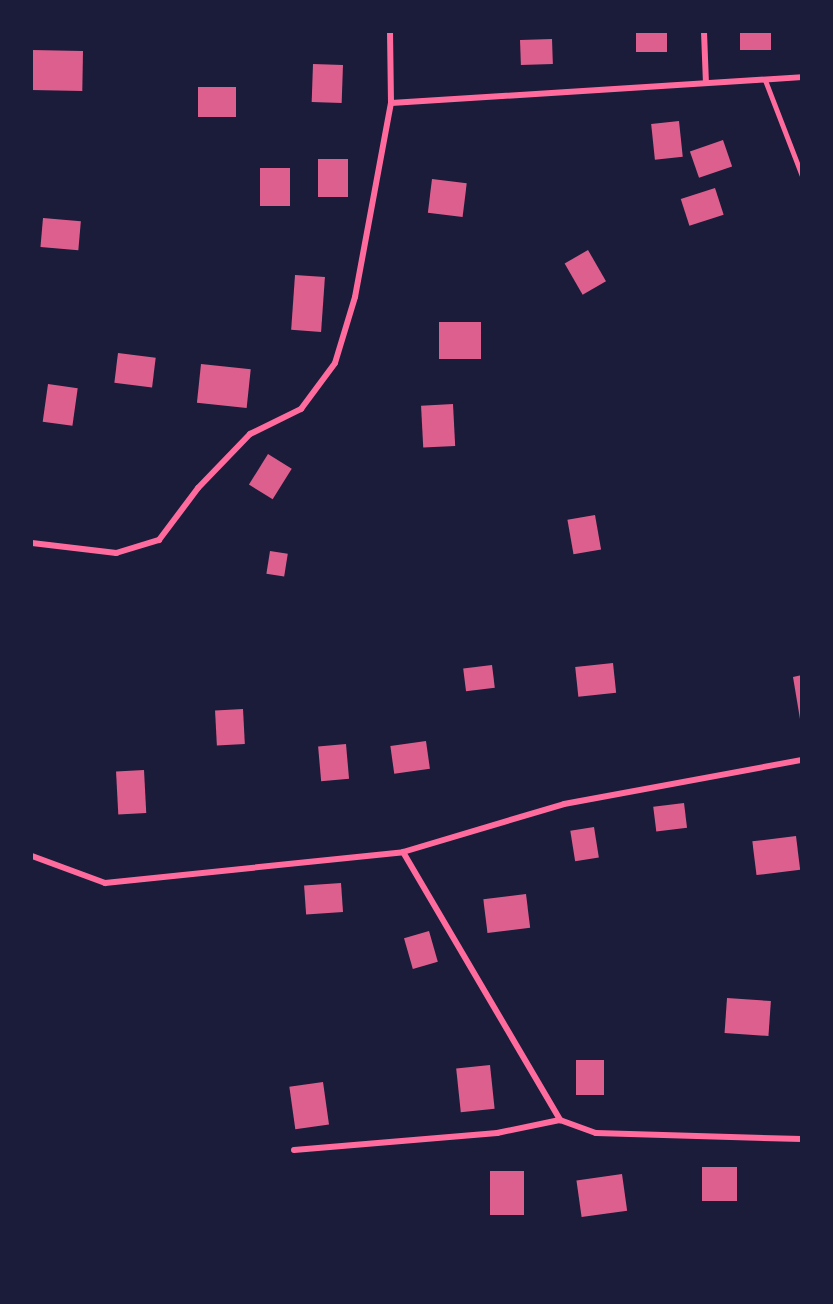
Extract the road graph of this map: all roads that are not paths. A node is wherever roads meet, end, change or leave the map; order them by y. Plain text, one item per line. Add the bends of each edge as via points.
1 (390, 32) edge
2 (704, 32) edge
3 (801, 77) edge
4 (765, 79) junction
5 (706, 83) junction
6 (391, 103) junction
7 (801, 175) edge
8 (32, 543) edge
9 (801, 760) edge
10 (403, 852) junction
11 (32, 856) edge
12 (560, 1120) junction
13 (801, 1139) edge
14 (294, 1150) dead end

1 - 6 street
2 - 5 street
3 - 4 street
4 - 5 street
4 - 7 lane
5 - 6 street
6 - 8 street via 352,308 335,363 302,409 250,434 198,488 159,540 116,553
9 - 10 street via 564,804
10 - 11 street via 105,883
10 - 12 street
12 - 13 street via 596,1133
12 - 14 street via 497,1133

